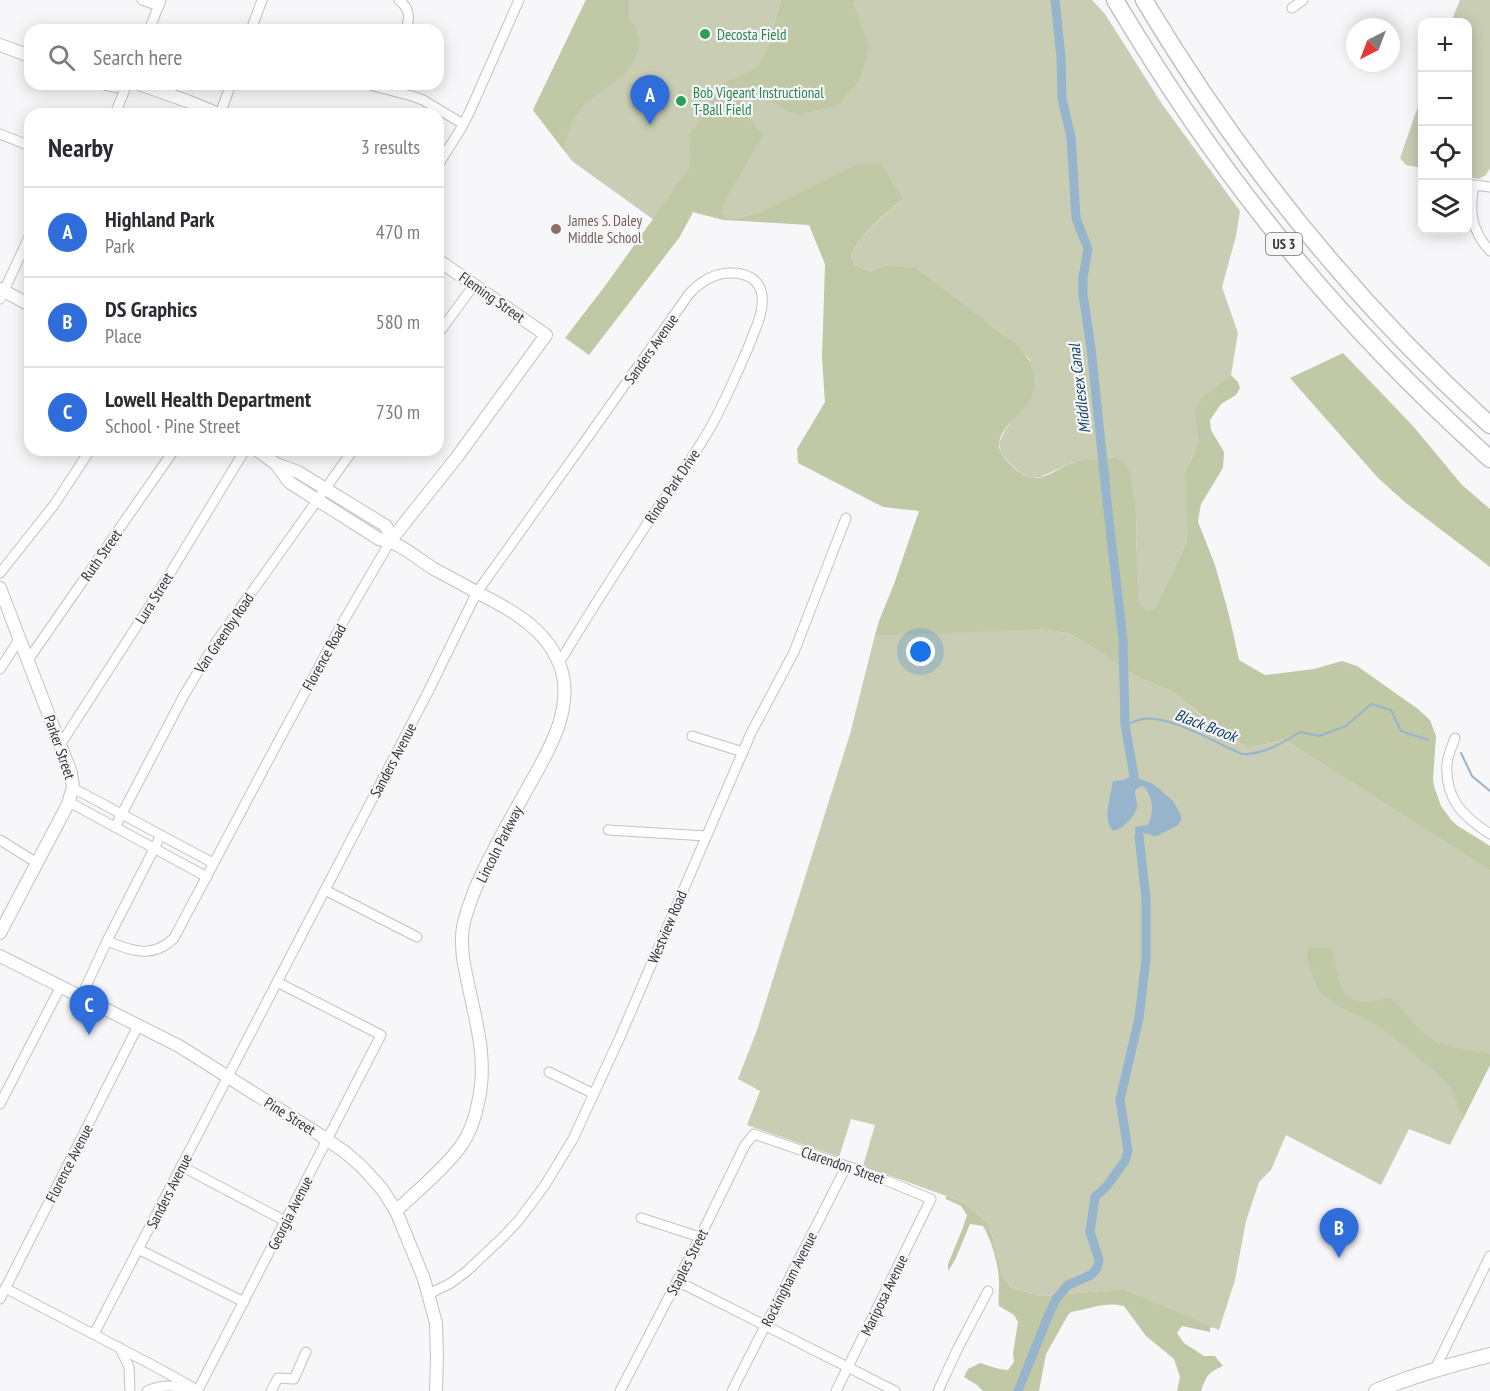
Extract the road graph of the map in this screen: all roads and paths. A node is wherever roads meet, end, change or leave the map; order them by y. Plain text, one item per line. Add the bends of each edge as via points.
1 (142, 0) edge
2 (262, 0) edge
3 (399, 0) edge
4 (519, 0) edge
5 (1115, 0) edge
6 (1144, 0) edge
7 (1303, 0) edge
8 (160, 3) edge
9 (1292, 8) dead end
10 (151, 24) edge
11 (253, 24) edge
12 (408, 24) edge
13 (0, 45) edge
14 (24, 54) edge
15 (124, 90) edge
16 (157, 90) edge
17 (229, 90) edge
18 (396, 90) edge
19 (117, 108) edge
20 (205, 108) edge
21 (221, 108) edge
22 (436, 108) edge
23 (444, 113) edge
24 (463, 124) junction
25 (0, 134) edge
26 (24, 144) edge
27 (444, 155) edge
28 (1490, 187) edge
29 (24, 247) edge
30 (1490, 251) edge
31 (444, 264) edge
32 (474, 285) junction
33 (1, 293) edge
34 (762, 299) joint
35 (24, 303) edge
36 (444, 326) edge
37 (546, 335) joint
38 (1490, 425) edge
39 (86, 456) edge
40 (170, 456) edge
41 (241, 456) edge
42 (265, 456) edge
43 (349, 456) edge
44 (1490, 459) edge
45 (276, 464) junction
46 (325, 489) junction
47 (317, 500) junction
48 (846, 518) dead end
49 (391, 540) junction
50 (0, 573) edge
51 (0, 588) edge
52 (477, 592) junction
53 (20, 638) junction
54 (28, 660) junction
55 (559, 663) junction
56 (0, 669) edge
57 (692, 736) dead end
58 (1455, 738) dead end
59 (60, 745) junction
60 (743, 752) junction
61 (73, 788) junction
62 (69, 802) junction
63 (122, 814) junction
64 (115, 827) junction
65 (608, 830) dead end
66 (1490, 834) edge
67 (161, 835) junction
68 (706, 836) junction
69 (0, 840) edge
70 (154, 848) junction
71 (37, 863) junction
72 (213, 863) junction
73 (207, 877) junction
74 (325, 890) junction
75 (0, 933) edge
76 (417, 937) dead end
77 (106, 941) junction
78 (0, 956) edge
79 (277, 982) junction
80 (62, 986) junction
81 (81, 997) junction
82 (138, 1026) junction
83 (549, 1072) dead end
84 (228, 1077) junction
85 (594, 1094) junction
86 (0, 1104) edge
87 (754, 1134) joint
88 (327, 1140) junction
89 (181, 1166) junction
90 (846, 1167) junction
91 (931, 1199) joint
92 (396, 1211) junction
93 (641, 1218) dead end
94 (285, 1221) junction
95 (700, 1237) junction
96 (138, 1250) junction
97 (1490, 1256) edge
98 (677, 1281) junction
99 (6, 1288) junction
100 (988, 1291) dead end
101 (429, 1294) junction
102 (0, 1299) edge
103 (244, 1302) junction
104 (766, 1325) junction
105 (94, 1334) junction
106 (119, 1347) junction
107 (306, 1352) dead end
108 (1490, 1355) edge
109 (849, 1366) junction
110 (1435, 1369) junction
111 (130, 1391) edge
112 (147, 1391) edge
113 (199, 1391) edge
114 (271, 1391) edge
115 (436, 1391) edge
116 (621, 1391) edge
117 (732, 1391) edge
118 (836, 1391) edge
119 (895, 1391) edge
120 (938, 1391) edge
121 (1377, 1391) edge

1 - 8 street
2 - 11 street
3 - 12 street via 410,14
4 - 24 street
5 - 44 highway, US 3 via 1200,133 1280,239 1367,339
6 - 38 highway, US 3 via 1208,100 1299,223 1379,314
7 - 9 street
8 - 10 street
13 - 14 street
15 - 19 street
16 - 20 street
17 - 21 street
18 - 22 street
23 - 24 street
24 - 27 street
25 - 26 street
28 - 30 street via 1474,185 1472,208 1476,231
29 - 33 street
31 - 32 street, Fleming Street
32 - 36 street
32 - 37 street, Fleming Street
33 - 35 street
34 - 52 street, Sanders Avenue via 758,284 742,274 717,275 697,285
34 - 55 street, Rindo Park Drive via 757,324 710,428
37 - 49 street, Florence Road
39 - 50 street via 54,505
40 - 54 street, Ruth Street
41 - 59 street, Lura Street
42 - 45 street
43 - 46 street, Van Greenby Road
45 - 46 street, Lincoln Parkway
45 - 47 street, Lincoln Parkway via 289,482
46 - 47 street, Van Greenby Road
46 - 49 street, Lincoln Parkway via 386,526
47 - 49 street, Lincoln Parkway via 379,539
47 - 63 street, Van Greenby Road via 199,670
48 - 60 street, Westview Road via 794,652
49 - 52 street, Lincoln Parkway
49 - 72 street, Florence Road
51 - 53 street, Parker Street
52 - 55 street, Lincoln Parkway via 531,626
52 - 74 street, Sanders Avenue
53 - 54 street, Parker Street
53 - 56 street
54 - 59 street, Parker Street
55 - 92 street, Lincoln Parkway via 564,700 556,734 488,861 463,927 463,958 483,1063 473,1122 455,1153
57 - 60 street
58 - 66 street via 1447,764 1453,797 1461,812
59 - 61 street, Parker Street
60 - 68 street, Westview Road
61 - 62 street, Parker Street
61 - 63 street
62 - 64 street
62 - 71 street, Parker Street
63 - 64 street, Van Greenby Road
63 - 67 street
64 - 70 street
65 - 68 street
67 - 70 street
67 - 72 street
68 - 85 street, Westview Road
69 - 71 street
70 - 73 street
70 - 77 street
71 - 75 street, Parker Street
72 - 73 street, Florence Road
73 - 77 street, Florence Road via 180,930 167,945 142,952
74 - 76 street
74 - 79 street, Sanders Avenue
77 - 81 street
78 - 80 street, Pine Street
79 - 84 street, Sanders Avenue
79 - 88 street, Georgia Avenue via 381,1035
80 - 81 street, Pine Street
80 - 86 street
81 - 82 street, Pine Street
82 - 84 street, Pine Street
82 - 99 street, Florence Avenue
83 - 85 street
84 - 88 street, Pine Street
84 - 89 street, Sanders Avenue
85 - 101 street, Westview Road via 569,1148 519,1220 467,1271
87 - 90 street, Clarendon Street
87 - 95 street, Staples Street
88 - 92 street, Pine Street via 362,1167
88 - 94 street, Georgia Avenue
89 - 94 street
89 - 96 street, Sanders Avenue
90 - 91 street, Clarendon Street
90 - 104 street, Rockingham Avenue
91 - 109 street, Mariposa Avenue
92 - 101 street, Pine Street
93 - 95 street
94 - 103 street, Georgia Avenue
95 - 98 street, Staples Street
96 - 103 street
96 - 105 street, Sanders Avenue
97 - 110 street
98 - 104 street
98 - 116 street, Staples Street
99 - 102 street, Florence Avenue
99 - 105 street
100 - 120 street
101 - 115 street, Pine Street via 437,1336
103 - 113 street, Georgia Avenue
104 - 109 street
104 - 117 street, Rockingham Avenue
105 - 106 street
106 - 111 street via 129,1367
106 - 113 street
107 - 114 street via 294,1379 278,1378
108 - 110 main road
109 - 118 street, Mariposa Avenue
109 - 119 street
110 - 121 main road
112 - 113 street via 164,1385

